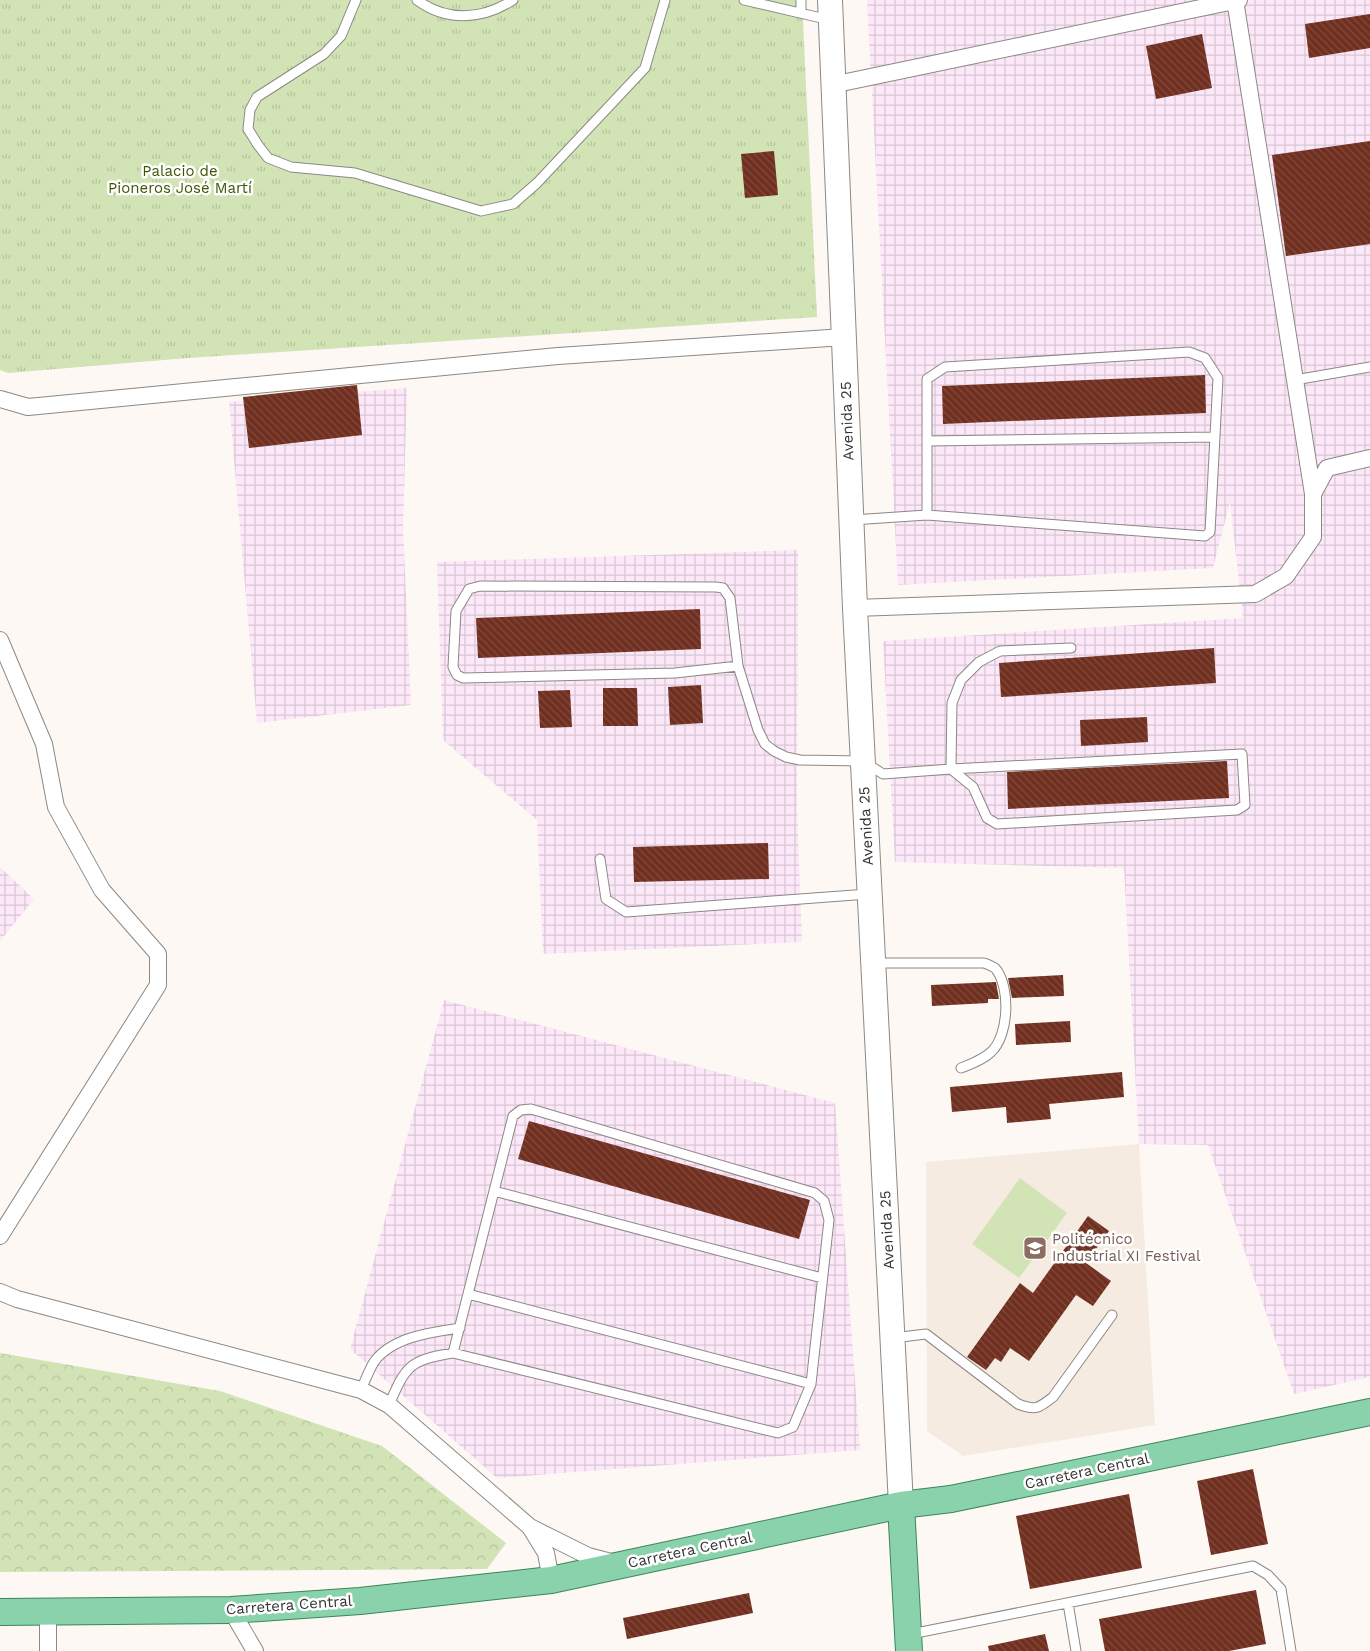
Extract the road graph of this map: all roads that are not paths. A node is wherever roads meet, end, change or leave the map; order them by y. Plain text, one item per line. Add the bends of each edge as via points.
1 (356, 0) edge
2 (417, 0) edge
3 (513, 0) edge
4 (665, 0) edge
5 (744, 0) edge
6 (801, 0) edge
7 (1236, 0) edge
8 (830, 10) edge
9 (801, 13) junction
10 (832, 85) junction
11 (844, 337) junction
12 (1370, 367) edge
13 (1295, 380) junction
14 (0, 399) edge
15 (1215, 437) junction
16 (927, 441) junction
17 (1370, 458) edge
18 (1313, 494) junction
19 (927, 515) junction
20 (851, 520) junction
21 (855, 608) junction
22 (0, 640) edge
23 (1071, 648) dead end
24 (738, 666) junction
25 (863, 761) junction
26 (950, 769) junction
27 (600, 859) dead end
28 (870, 894) junction
29 (874, 963) junction
30 (961, 1068) dead end
31 (494, 1191) junction
32 (0, 1236) edge
33 (822, 1278) junction
34 (0, 1292) edge
35 (468, 1294) junction
36 (1112, 1315) dead end
37 (460, 1328) junction
38 (893, 1338) junction
39 (453, 1353) junction
40 (811, 1384) junction
41 (361, 1390) junction
42 (389, 1404) junction
43 (1370, 1412) edge
44 (951, 1499) junction
45 (902, 1505) junction
46 (530, 1527) junction
47 (904, 1554) junction
48 (620, 1565) junction
49 (550, 1580) junction
50 (1068, 1603) junction
51 (231, 1610) junction
52 (0, 1612) edge
53 (48, 1612) junction
54 (909, 1643) edge
55 (48, 1651) edge
56 (254, 1651) edge
57 (1076, 1651) edge
58 (1291, 1651) edge

1 - 4 lane via 341,36 324,54 257,97 250,110 248,129 268,158 291,167 355,173 481,212 513,204 519,199 645,68
2 - 3 lane via 428,8 451,16 475,16 498,10
5 - 9 lane
6 - 9 lane
7 - 10 street
7 - 13 street
8 - 9 lane
8 - 10 street, Avenida 25
10 - 11 street, Avenida 25
11 - 14 street via 558,356 28,407
11 - 20 street, Avenida 25
12 - 13 lane
13 - 18 street
15 - 16 lane
15 - 16 lane via 1218,378 1204,358 1189,352 945,367 926,379
15 - 19 lane via 1210,532 1205,536
16 - 19 lane
17 - 18 street via 1327,468
18 - 21 street via 1313,537 1286,576 1255,594
19 - 20 lane
20 - 21 street, Avenida 25
21 - 25 street, Avenida 25
22 - 32 street via 44,744 56,807 102,890 158,954 158,985
23 - 26 lane via 1000,651 979,662 961,680 952,702
24 - 24 lane via 675,673 463,678 456,675 454,666 456,612 470,589 480,586 723,588 730,598
24 - 25 lane via 758,730 765,744 774,751 800,760
25 - 26 lane via 883,774
25 - 28 street, Avenida 25
26 - 26 lane via 1242,754 1245,805 1237,810 997,824 986,818 972,787
27 - 28 lane via 606,899 626,912
28 - 29 street, Avenida 25
29 - 30 lane via 984,963 994,968 1003,984 1006,1016 1002,1036 992,1051
29 - 38 street, Avenida 25
31 - 33 lane
31 - 33 lane via 513,1116 521,1110 531,1109 815,1193 824,1201 829,1220
31 - 35 lane
33 - 40 lane
34 - 41 street
35 - 37 lane
35 - 40 lane
36 - 38 lane via 1053,1398 1032,1409 1018,1404 926,1334
37 - 39 lane
37 - 41 lane via 431,1332 387,1349 374,1362
38 - 45 street, Avenida 25
39 - 40 lane via 778,1433 793,1427
39 - 42 lane via 426,1357 411,1365 399,1381
41 - 42 street
42 - 46 street
43 - 44 main road, Carretera Central
44 - 45 main road, Carretera Central
44 - 47 main road via 919,1525
45 - 47 main road, Avenida 25
45 - 48 main road, Carretera Central
46 - 48 street via 588,1556
46 - 49 street via 546,1553
47 - 54 main road, Avenida 25
48 - 49 main road, Carretera Central
49 - 51 main road, Carretera Central via 360,1601
50 - 54 lane
50 - 57 lane
50 - 58 lane via 1253,1566 1268,1574 1281,1589
51 - 53 main road, Carretera Central
51 - 56 street
52 - 53 main road, Carretera Central
53 - 55 street

